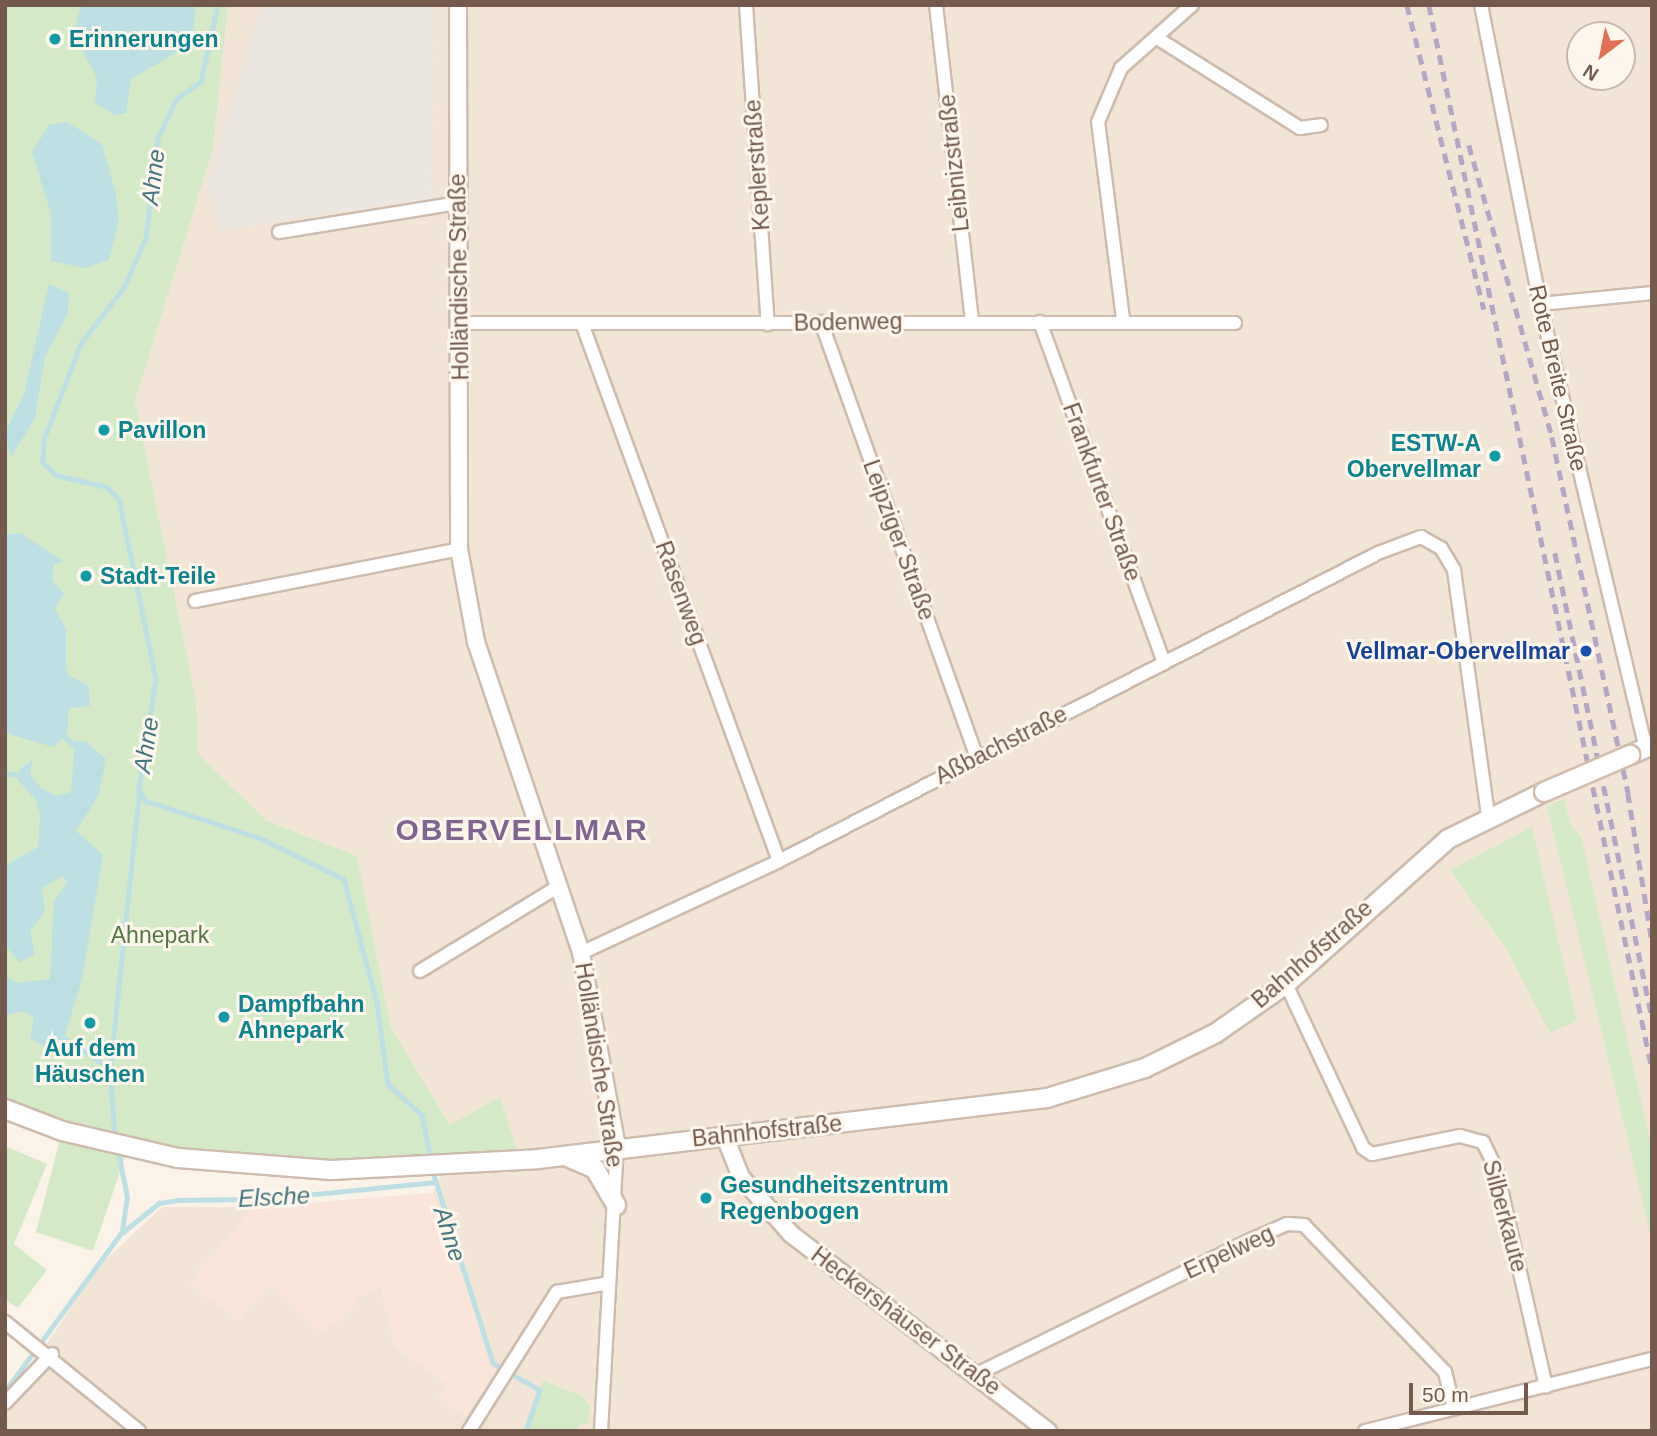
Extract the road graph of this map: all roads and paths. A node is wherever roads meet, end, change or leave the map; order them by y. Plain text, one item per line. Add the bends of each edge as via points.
1 (458, 5) edge
2 (746, 5) edge
3 (936, 5) edge
4 (1192, 5) edge
5 (1481, 5) edge
6 (1157, 38) junction
7 (1321, 125) dead end
8 (458, 203) junction
9 (279, 232) dead end
10 (1652, 293) edge
11 (1540, 304) junction
12 (1123, 319) junction
13 (972, 321) junction
14 (821, 322) junction
15 (1040, 322) junction
16 (460, 323) junction
17 (1235, 323) dead end
18 (768, 324) junction
19 (583, 326) junction
20 (459, 549) junction
21 (195, 601) dead end
22 (1164, 663) junction
23 (1643, 749) edge
24 (977, 758) junction
25 (1489, 816) junction
26 (779, 861) junction
27 (559, 886) junction
28 (581, 953) junction
29 (419, 971) dead end
30 (1286, 984) junction
31 (5, 1109) edge
32 (724, 1137) junction
33 (617, 1148) junction
34 (565, 1156) junction
35 (616, 1205) junction
36 (609, 1283) junction
37 (5, 1322) edge
38 (52, 1354) junction
39 (1652, 1359) edge
40 (977, 1374) junction
41 (1546, 1385) junction
42 (5, 1404) edge
43 (1454, 1407) junction
44 (139, 1431) edge
45 (469, 1431) edge
46 (601, 1431) edge
47 (1048, 1431) edge
48 (1365, 1431) edge

1 - 8 street, Holländische Straße
2 - 18 street, Keplerstraße
3 - 13 street, Leibnizstraße
4 - 6 street
5 - 11 street, Rote Breite Straße
6 - 7 street via 1300,128
6 - 12 street via 1121,68 1098,122
8 - 9 street
8 - 16 street, Holländische Straße
10 - 11 street
11 - 23 street, Rote Breite Straße
12 - 15 street, Bodenweg
12 - 17 street, Bodenweg
13 - 14 street, Bodenweg
13 - 15 street, Bodenweg
14 - 18 street, Bodenweg
14 - 24 street, Leipziger Straße
15 - 22 street, Frankfurter Straße
16 - 19 street, Bodenweg
16 - 20 street, Holländische Straße
18 - 19 street, Bodenweg
19 - 26 street, Rasenweg
20 - 21 street
20 - 27 street, Holländische Straße via 475,642
22 - 24 street, Aßbachstraße
22 - 25 street, Aßbachstraße via 1378,552 1421,537 1441,548 1454,570
23 - 25 main road, Bahnhofstraße, bridge
24 - 26 street, Aßbachstraße
25 - 30 main road, Bahnhofstraße via 1399,876
26 - 28 street, Aßbachstraße
27 - 28 street, Holländische Straße
27 - 29 street
28 - 33 street, Holländische Straße
30 - 32 main road, Bahnhofstraße via 1216,1033 1145,1069 1047,1098
30 - 41 street, Silberkaute via 1363,1149 1372,1154 1460,1136 1483,1142 1497,1171
31 - 34 main road, Bahnhofstraße via 62,1131 127,1147 261,1169 450,1165
32 - 33 main road, Bahnhofstraße
32 - 40 street, Heckershäuser Straße via 741,1177 791,1234
33 - 34 main road, Bahnhofstraße
33 - 35 street, Holländische Straße
34 - 35 main road via 594,1170
35 - 36 street, Holländische Straße
36 - 45 street via 557,1292
36 - 46 street, Holländische Straße
37 - 38 street
38 - 42 street
38 - 44 street
39 - 41 street
40 - 43 street, Erpelweg via 1253,1239 1287,1224 1304,1225 1444,1372
40 - 47 street, Heckershäuser Straße
41 - 43 street
43 - 48 street

